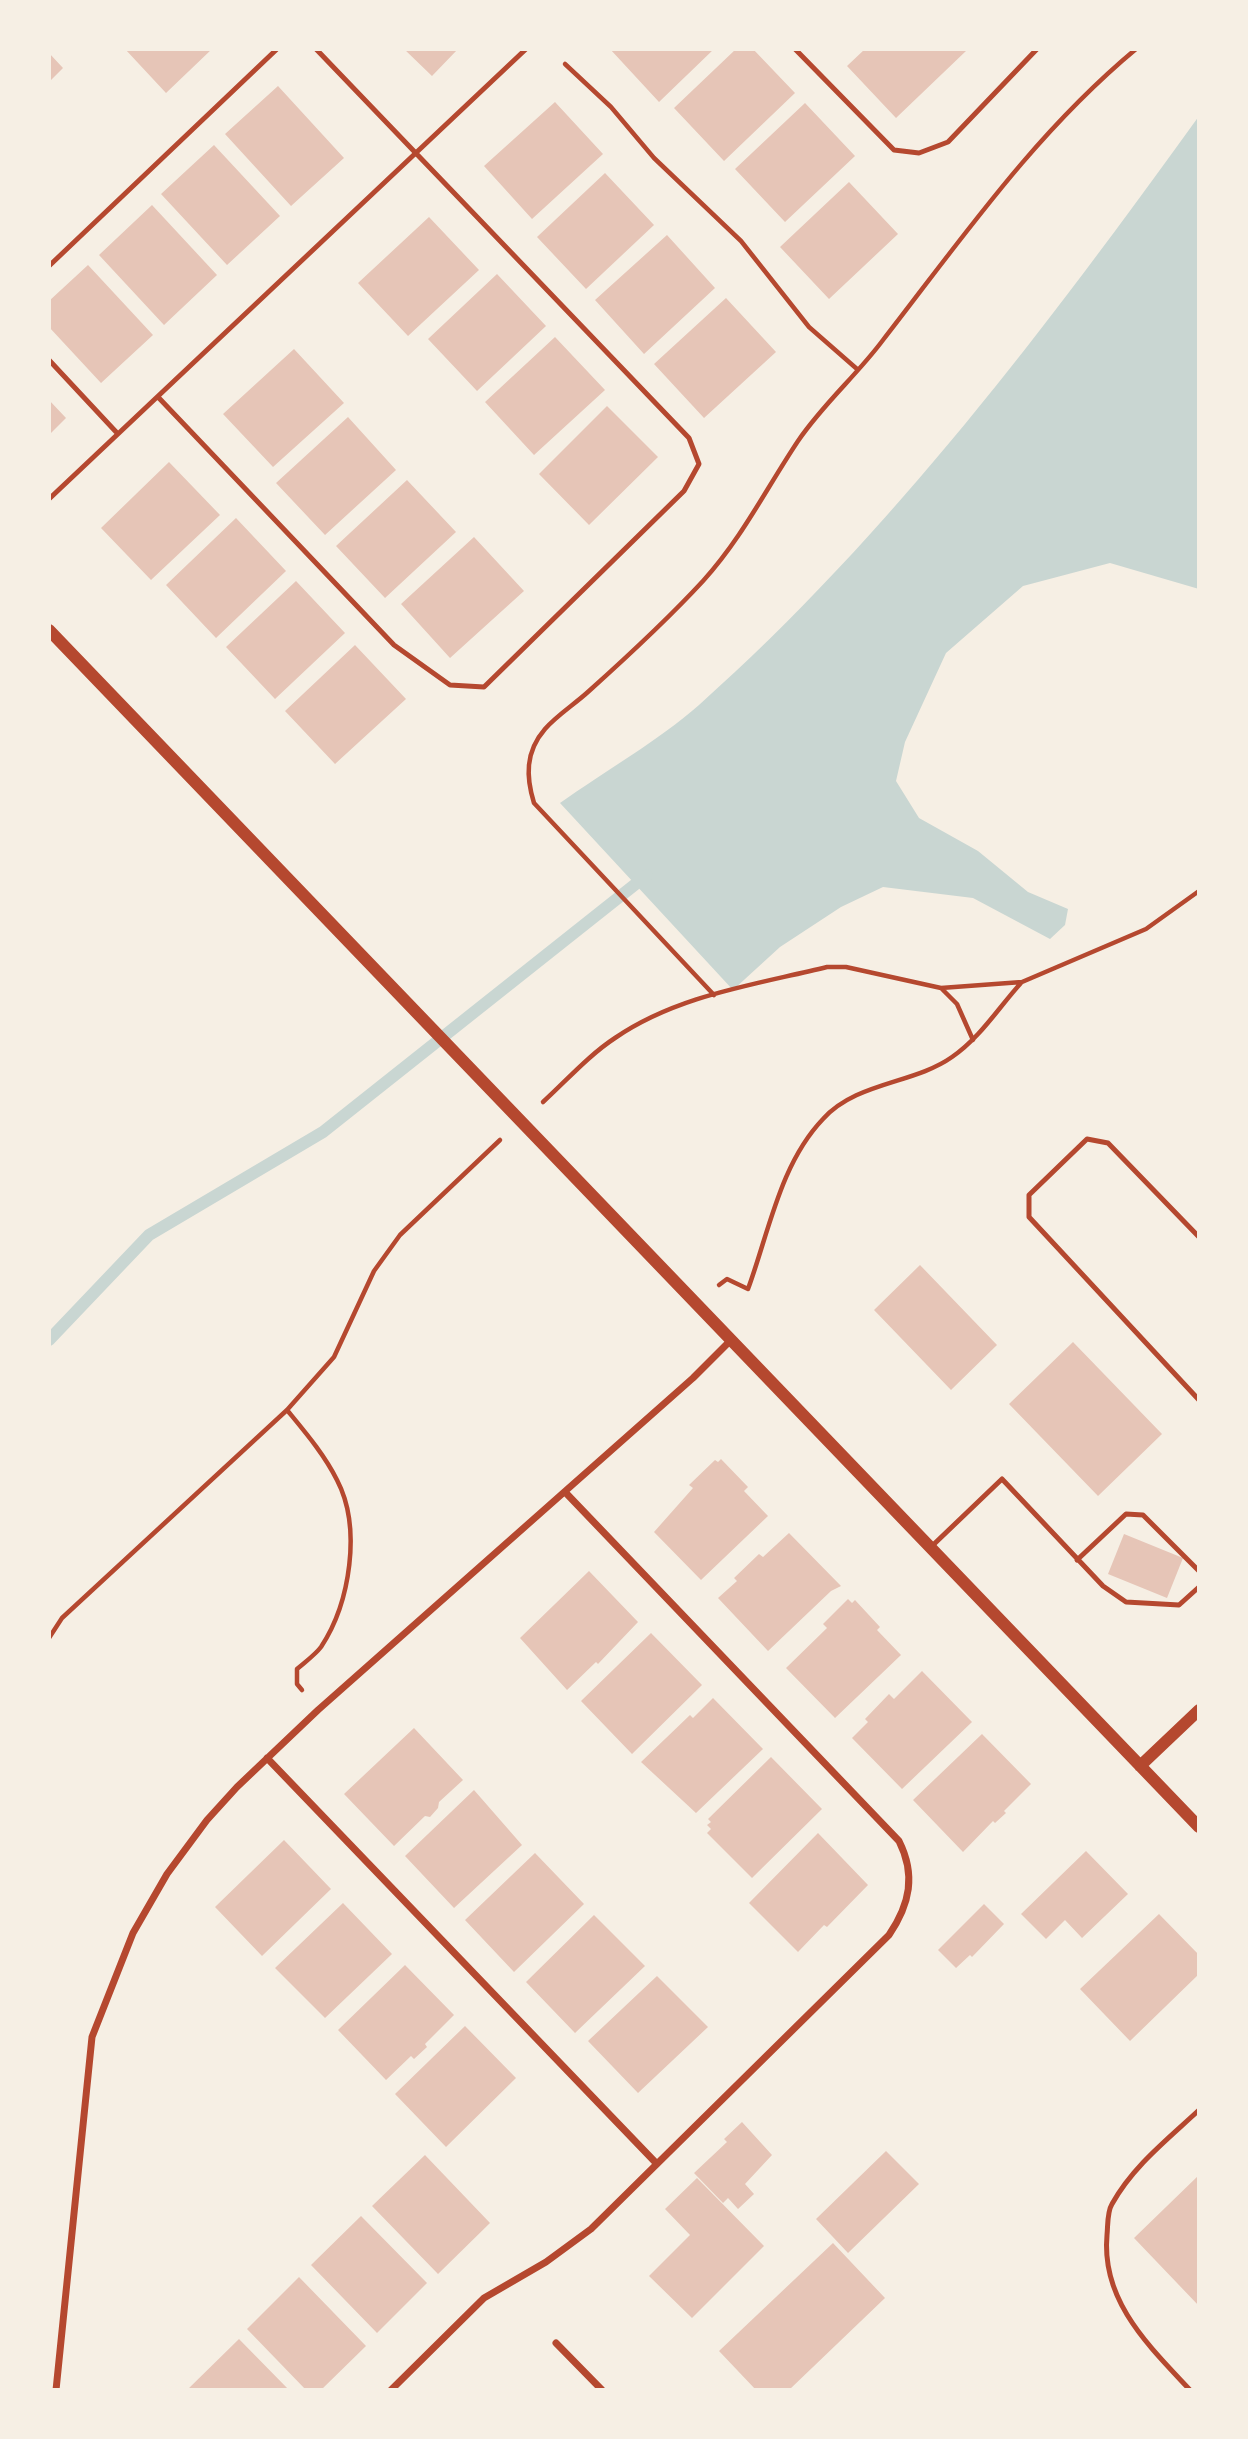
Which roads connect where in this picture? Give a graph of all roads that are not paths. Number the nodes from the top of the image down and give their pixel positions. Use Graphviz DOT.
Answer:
graph roads {
  1 [pos="277,49"];
  2 [pos="316,49"];
  3 [pos="526,49"];
  4 [pos="795,49"];
  5 [pos="1037,49"];
  6 [pos="413,153"];
  7 [pos="49,266"];
  8 [pos="49,360"];
  9 [pos="158,397"];
  10 [pos="118,434"];
  11 [pos="49,499"];
  12 [pos="49,630"];
  13 [pos="1199,1237"];
  14 [pos="730,1341"];
  15 [pos="1199,1400"];
  16 [pos="565,1492"];
  17 [pos="929,1548"];
  18 [pos="1077,1560"];
  19 [pos="1199,1571"];
  20 [pos="1199,1587"];
  21 [pos="1199,1710"];
  22 [pos="267,1758"];
  23 [pos="1140,1766"];
  24 [pos="1199,1827"];
  25 [pos="1199,2109"];
  26 [pos="657,2164"];
  27 [pos="556,2343"];
  28 [pos="56,2390"];
  29 [pos="391,2390"];
  30 [pos="602,2390"];
  31 [pos="1190,2390"];
  1 -- 7 [label="lane"];
  2 -- 6 [label="lane"];
  3 -- 6 [label="lane"];
  4 -- 5 [label="lane"];
  6 -- 9 [label="lane"];
  6 -- 9 [label="lane"];
  8 -- 10 [label="lane"];
  9 -- 10 [label="lane"];
  10 -- 11 [label="lane"];
  12 -- 14 [label="street"];
  13 -- 15 [label="lane"];
  14 -- 16 [label="street"];
  14 -- 17 [label="street"];
  16 -- 22 [label="street"];
  16 -- 26 [label="street"];
  17 -- 18 [label="lane"];
  17 -- 23 [label="street"];
  18 -- 19 [label="lane"];
  18 -- 20 [label="lane"];
  21 -- 23 [label="street"];
  22 -- 26 [label="street"];
  22 -- 28 [label="street"];
  23 -- 24 [label="street"];
  25 -- 31 [label="lane"];
  26 -- 29 [label="street"];
  27 -- 30 [label="street"];
}
